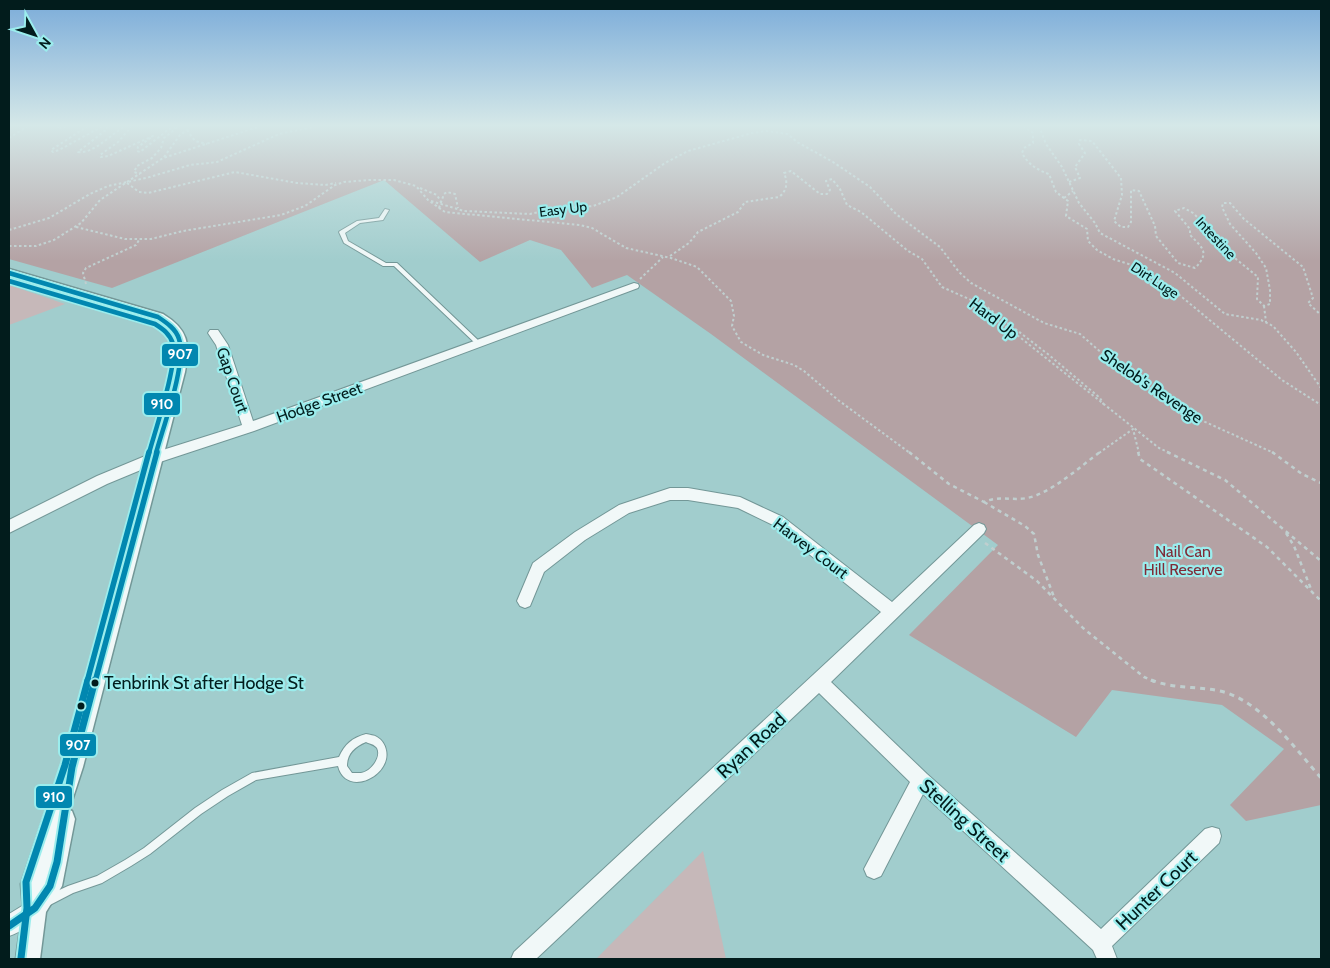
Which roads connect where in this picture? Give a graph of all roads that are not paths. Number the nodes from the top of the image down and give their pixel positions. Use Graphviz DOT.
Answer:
graph roads {
  1 [pos="387,210"];
  2 [pos="9,273"];
  3 [pos="634,286"];
  4 [pos="214,333"];
  5 [pos="478,343"];
  6 [pos="249,428"];
  7 [pos="155,458"];
  8 [pos="9,528"];
  9 [pos="976,531"];
  10 [pos="525,601"];
  11 [pos="892,611"];
  12 [pos="819,682"];
  13 [pos="342,761"];
  14 [pos="921,780"];
  15 [pos="1212,836"];
  16 [pos="874,869"];
  17 [pos="35,908"];
  18 [pos="9,926"];
  19 [pos="1104,951"];
  20 [pos="28,959"];
  21 [pos="521,959"];
  1 -- 5 [label="lane"];
  2 -- 7 [label="street"];
  3 -- 5 [label="street, Hodge Street"];
  4 -- 6 [label="street, Gap Court"];
  5 -- 6 [label="street, Hodge Street"];
  6 -- 7 [label="street, Hodge Street"];
  7 -- 8 [label="street, Hodge Street"];
  7 -- 17 [label="street"];
  9 -- 11 [label="street, Ryan Road"];
  10 -- 11 [label="street, Harvey Court"];
  11 -- 12 [label="street, Ryan Road"];
  12 -- 14 [label="street, Stelling Street"];
  12 -- 21 [label="street, Ryan Road"];
  13 -- 13 [label="lane"];
  13 -- 17 [label="lane"];
  14 -- 16 [label="street"];
  14 -- 19 [label="street, Stelling Street"];
  15 -- 19 [label="street, Hunter Court"];
  17 -- 18 [label="street"];
  17 -- 20 [label="street"];
}
